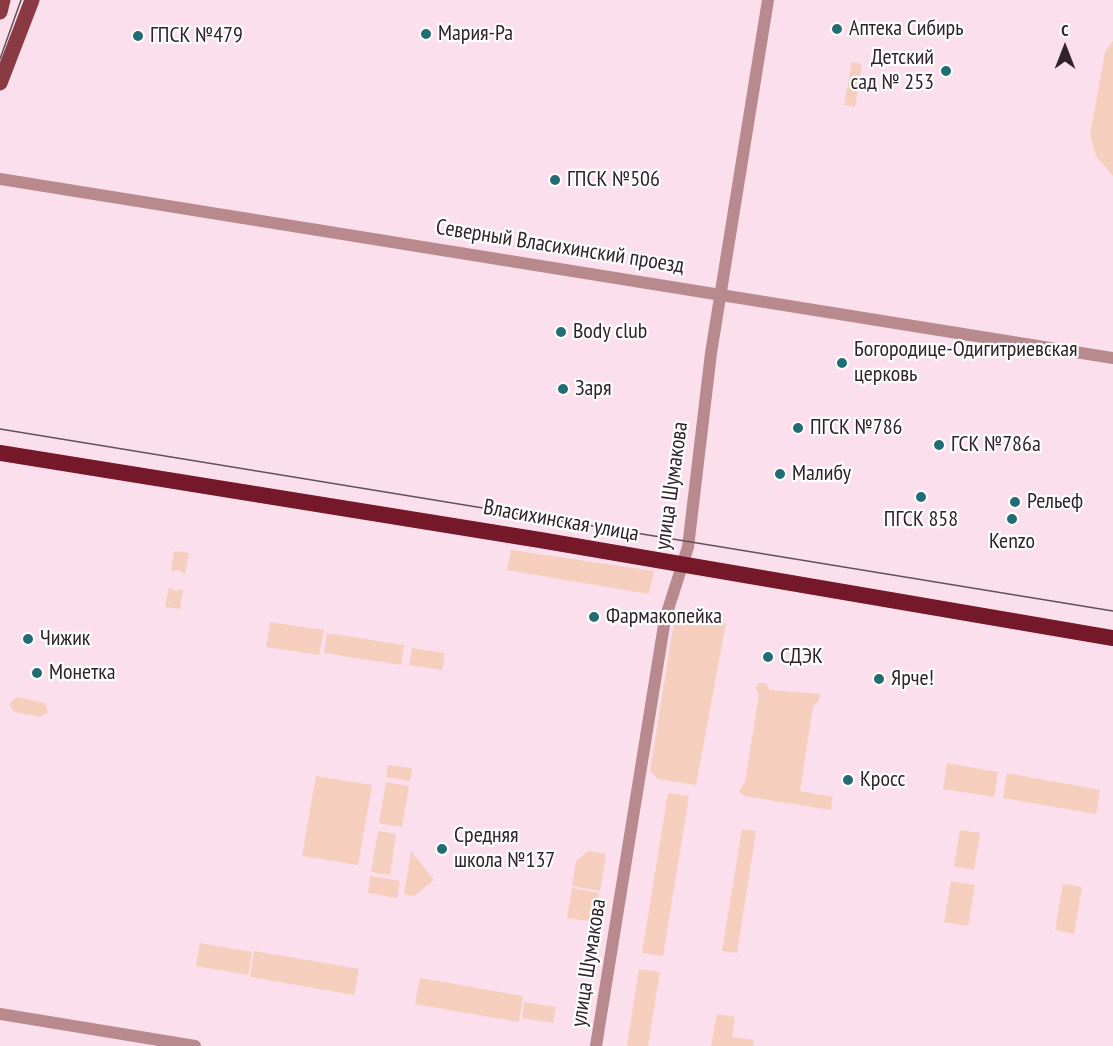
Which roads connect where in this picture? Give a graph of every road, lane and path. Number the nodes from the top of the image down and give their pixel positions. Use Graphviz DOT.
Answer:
graph roads {
  1 [pos="3,0"];
  2 [pos="32,0"];
  3 [pos="768,0"];
  4 [pos="0,12"];
  5 [pos="0,83"];
  6 [pos="0,179"];
  7 [pos="720,295"];
  8 [pos="1113,358"];
  9 [pos="0,453"];
  10 [pos="682,564"];
  11 [pos="1113,638"];
  12 [pos="0,1014"];
  13 [pos="195,1046"];
  14 [pos="596,1046"];
  1 -- 4 [label="main road"];
  2 -- 5 [label="main road"];
  3 -- 7 [label="street, улица Шумакова"];
  6 -- 7 [label="street, Северный Власихинский проезд"];
  7 -- 8 [label="street, Северный Власихинский проезд"];
  7 -- 10 [label="street, улица Шумакова"];
  9 -- 10 [label="highway, Власихинская улица"];
  10 -- 11 [label="highway, Власихинская улица"];
  10 -- 14 [label="street, улица Шумакова"];
  12 -- 13 [label="street"];
}
